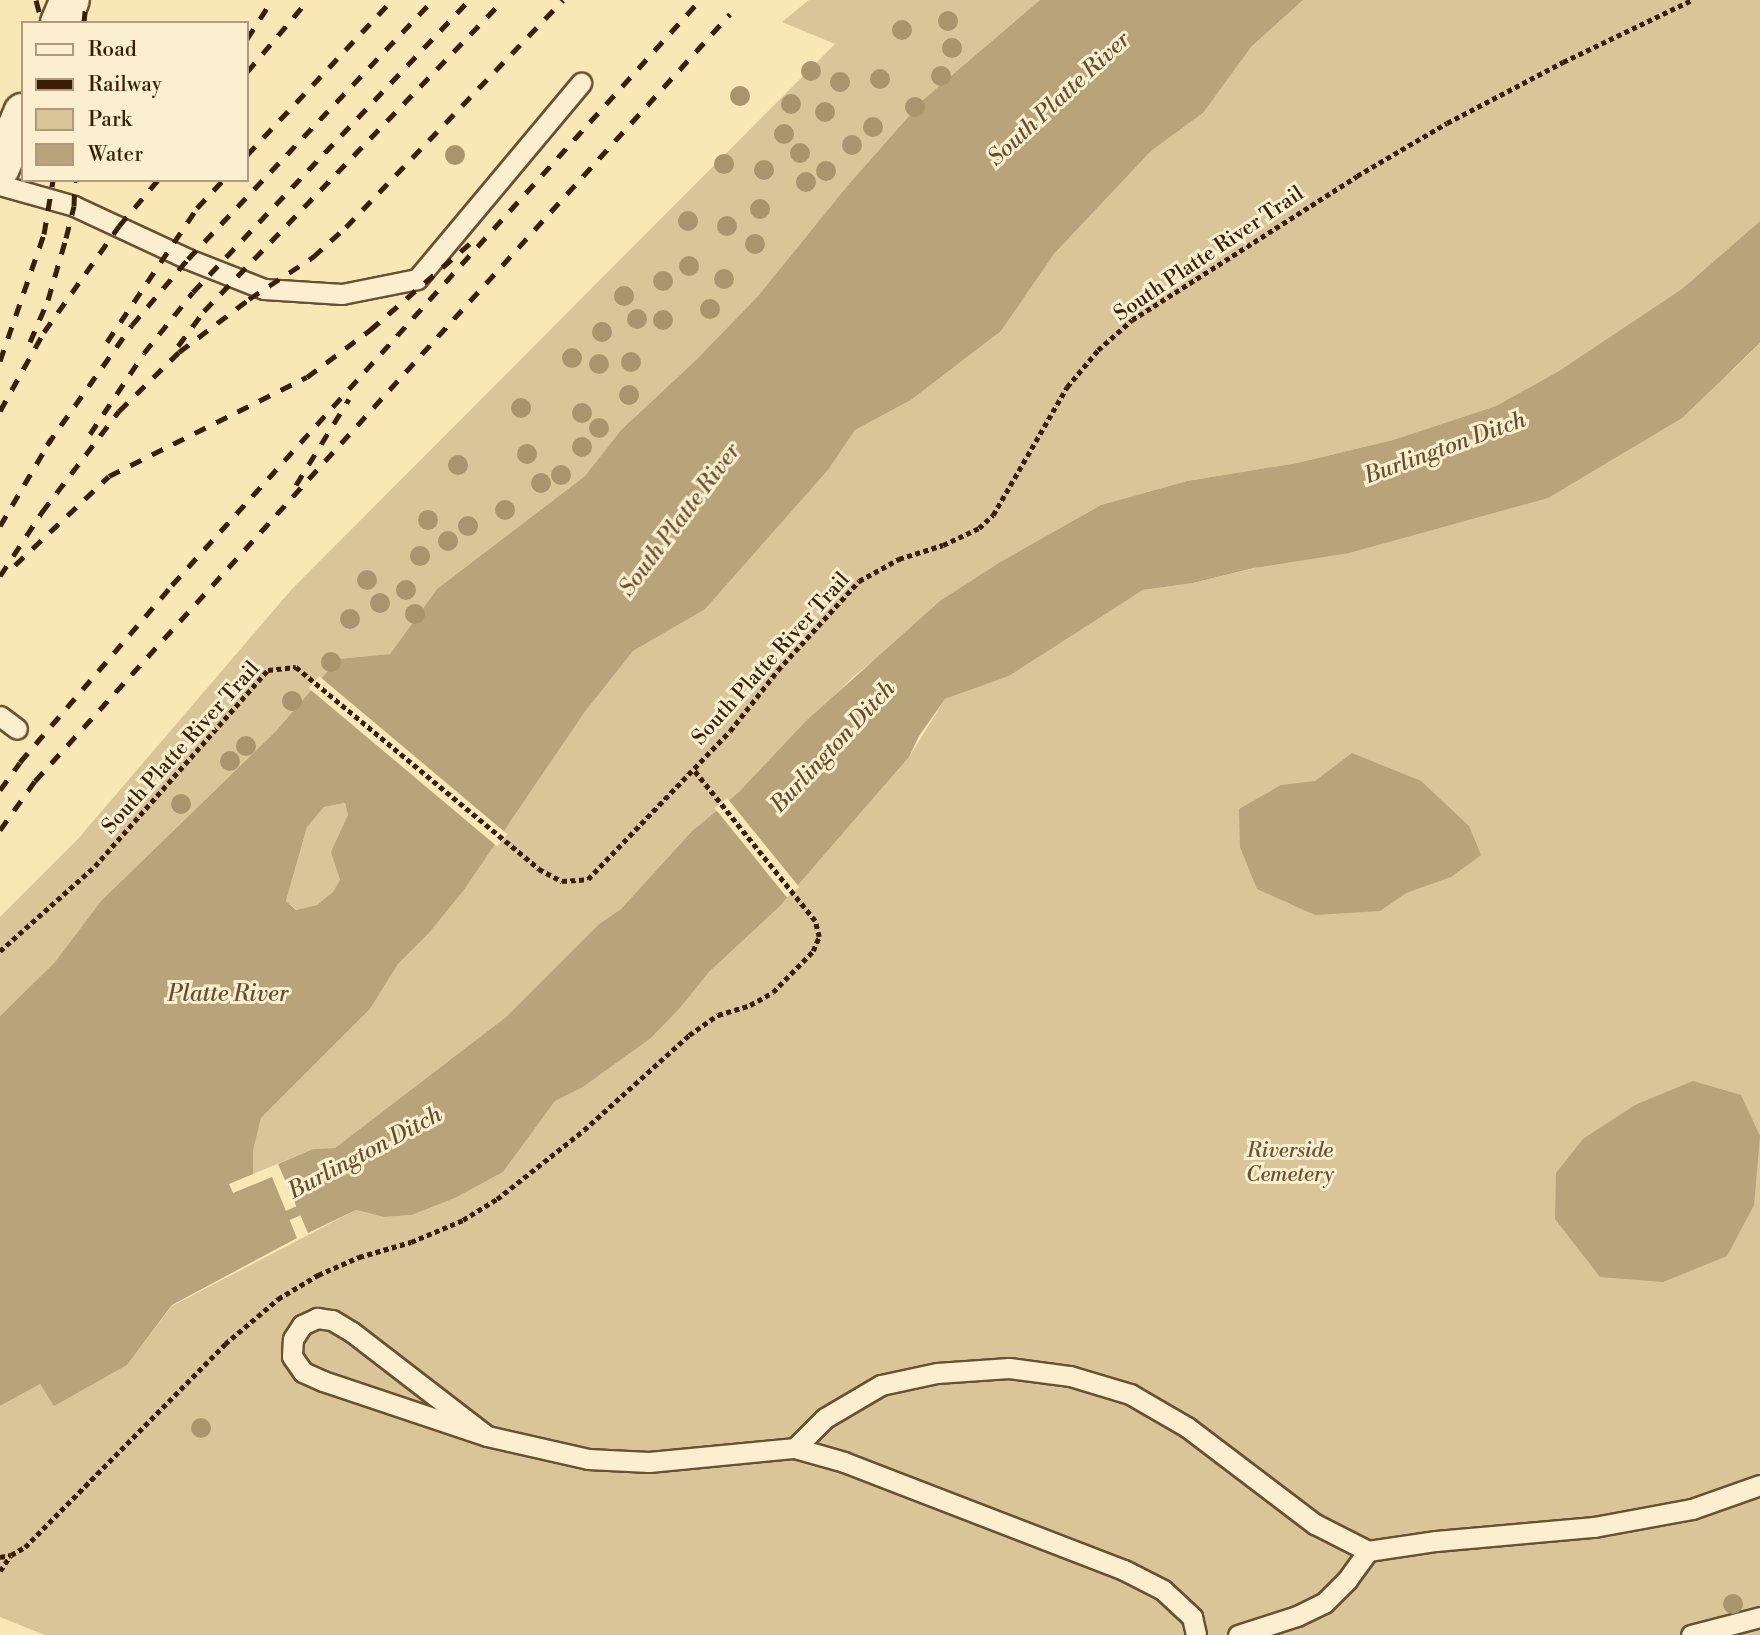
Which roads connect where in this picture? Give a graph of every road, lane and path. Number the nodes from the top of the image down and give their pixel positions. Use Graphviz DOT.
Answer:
graph roads {
  1 [pos="70,0"];
  2 [pos="1692,0"];
  3 [pos="61,21"];
  4 [pos="581,83"];
  5 [pos="21,118"];
  6 [pos="0,168"];
  7 [pos="0,185"];
  8 [pos="0,716"];
  9 [pos="18,729"];
  10 [pos="694,769"];
  11 [pos="0,951"];
  12 [pos="487,1436"];
  13 [pos="796,1448"];
  14 [pos="1760,1485"];
  15 [pos="1368,1551"];
  16 [pos="11,1555"];
  17 [pos="0,1557"];
  18 [pos="0,1571"];
  19 [pos="1760,1617"];
  20 [pos="1196,1635"];
  21 [pos="1238,1635"];
  22 [pos="1691,1635"];
  1 -- 3 [label="street"];
  2 -- 10 [label="path, South Platte River Trail"];
  4 -- 7 [label="lane"];
  5 -- 6 [label="street"];
  8 -- 9 [label="lane"];
  10 -- 11 [label="path, South Platte River Trail"];
  10 -- 16 [label="path"];
  12 -- 12 [label="lane"];
  12 -- 13 [label="lane"];
  13 -- 15 [label="lane"];
  13 -- 20 [label="lane"];
  14 -- 15 [label="lane"];
  15 -- 21 [label="lane"];
  16 -- 17 [label="path"];
  16 -- 18 [label="path"];
  19 -- 22 [label="lane"];
}
